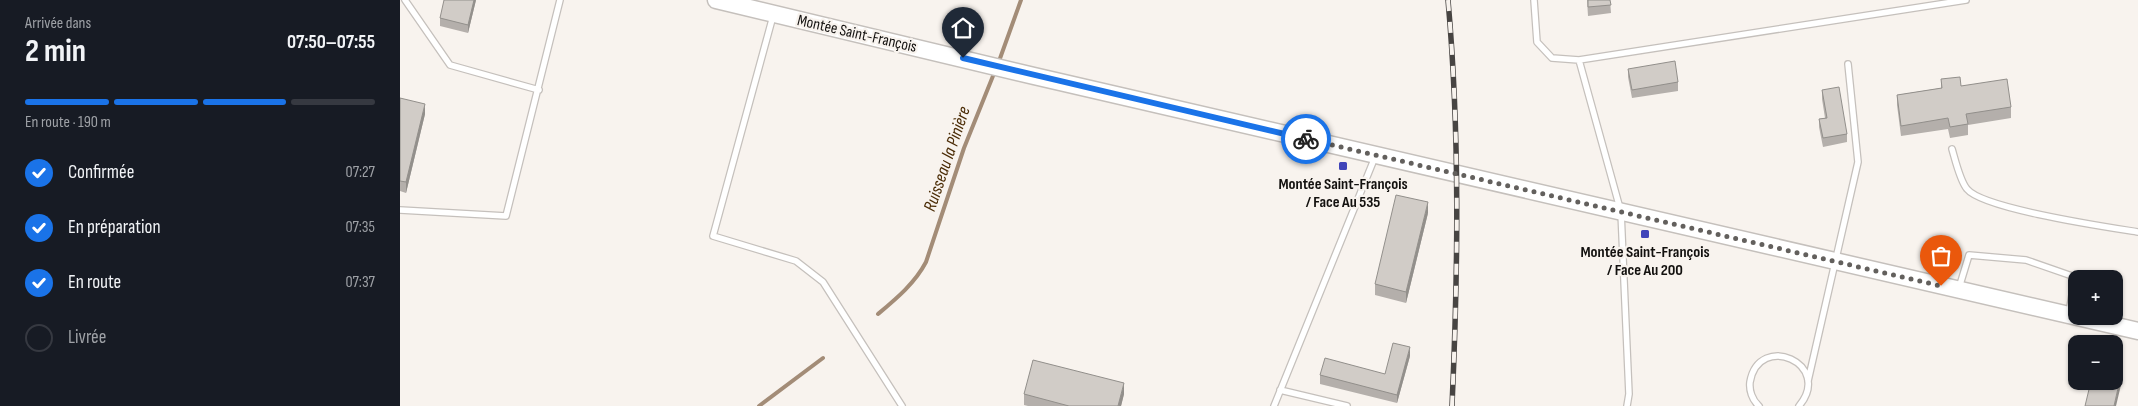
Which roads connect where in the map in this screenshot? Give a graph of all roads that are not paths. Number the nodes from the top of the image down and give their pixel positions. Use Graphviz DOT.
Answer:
graph roads {
  1 [pos="405,0"];
  2 [pos="560,0"];
  3 [pos="716,0"];
  4 [pos="1534,0"];
  5 [pos="1966,0"];
  6 [pos="773,14"];
  7 [pos="1579,60"];
  8 [pos="1848,64"];
  9 [pos="539,90"];
  10 [pos="1952,149"];
  11 [pos="1376,155"];
  12 [pos="400,210"];
  13 [pos="1622,212"];
  14 [pos="2138,232"];
  15 [pos="1835,261"];
  16 [pos="2068,275"];
  17 [pos="1958,290"];
  18 [pos="2068,315"];
  19 [pos="2110,325"];
  20 [pos="2138,332"];
  21 [pos="1808,382"];
  22 [pos="1280,390"];
  23 [pos="902,406"];
  24 [pos="1274,406"];
  25 [pos="1347,406"];
  26 [pos="1627,406"];
  27 [pos="1759,406"];
  28 [pos="1799,406"];
  1 -- 9 [label="lane"];
  2 -- 9 [label="lane"];
  3 -- 6 [label="street, Montée Saint-François"];
  4 -- 7 [label="lane"];
  5 -- 7 [label="lane"];
  6 -- 11 [label="street, Montée Saint-François"];
  6 -- 23 [label="lane"];
  7 -- 13 [label="lane"];
  8 -- 15 [label="lane"];
  9 -- 12 [label="lane"];
  10 -- 14 [label="lane"];
  11 -- 13 [label="street, Montée Saint-François"];
  11 -- 22 [label="lane"];
  13 -- 15 [label="street, Montée Saint-François"];
  13 -- 26 [label="lane"];
  15 -- 17 [label="street, Montée Saint-François"];
  15 -- 21 [label="lane"];
  16 -- 17 [label="lane"];
  17 -- 18 [label="street, Montée Saint-François"];
  19 -- 20 [label="street, Montée Saint-François"];
  21 -- 27 [label="lane"];
  21 -- 28 [label="lane"];
  22 -- 24 [label="lane"];
  22 -- 25 [label="lane"];
}
